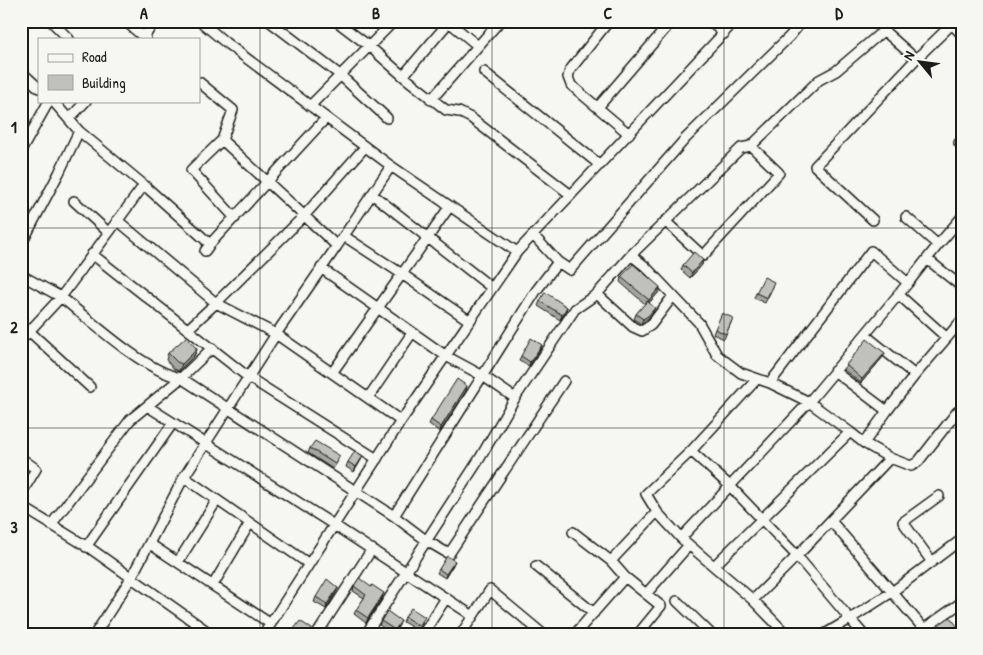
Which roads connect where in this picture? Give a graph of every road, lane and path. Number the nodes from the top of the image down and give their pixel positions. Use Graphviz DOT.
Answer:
graph roads {
  1 [pos="50,21"];
  2 [pos="125,21"];
  3 [pos="155,21"];
  4 [pos="200,21"];
  5 [pos="270,21"];
  6 [pos="336,21"];
  7 [pos="394,21"];
  8 [pos="500,21"];
  9 [pos="609,21"];
  10 [pos="672,21"];
  11 [pos="710,21"];
  12 [pos="736,21"];
  13 [pos="802,21"];
  14 [pos="873,21"];
  15 [pos="884,31"];
  16 [pos="724,34"];
  17 [pos="962,35"];
  18 [pos="68,38"];
  19 [pos="145,38"];
  20 [pos="369,46"];
  21 [pos="478,46"];
  22 [pos="916,59"];
  23 [pos="484,72"];
  24 [pos="24,74"];
  25 [pos="340,75"];
  26 [pos="403,76"];
  27 [pos="200,83"];
  28 [pos="38,87"];
  29 [pos="21,88"];
  30 [pos="431,100"];
  31 [pos="50,102"];
  32 [pos="52,102"];
  33 [pos="85,102"];
  34 [pos="310,106"];
  35 [pos="598,108"];
  36 [pos="326,118"];
  37 [pos="387,118"];
  38 [pos="70,119"];
  39 [pos="80,131"];
  40 [pos="629,134"];
  41 [pos="222,140"];
  42 [pos="751,146"];
  43 [pos="365,147"];
  44 [pos="21,151"];
  45 [pos="600,165"];
  46 [pos="391,166"];
  47 [pos="268,182"];
  48 [pos="144,185"];
  49 [pos="372,194"];
  50 [pos="571,195"];
  51 [pos="74,201"];
  52 [pos="450,206"];
  53 [pos="304,216"];
  54 [pos="962,217"];
  55 [pos="235,218"];
  56 [pos="906,218"];
  57 [pos="117,220"];
  58 [pos="873,220"];
  59 [pos="665,221"];
  60 [pos="108,232"];
  61 [pos="344,236"];
  62 [pos="533,236"];
  63 [pos="427,237"];
  64 [pos="21,245"];
  65 [pos="938,245"];
  66 [pos="337,246"];
  67 [pos="517,252"];
  68 [pos="92,254"];
  69 [pos="631,255"];
  70 [pos="927,259"];
  71 [pos="558,262"];
  72 [pos="321,268"];
  73 [pos="402,274"];
  74 [pos="21,275"];
  75 [pos="908,283"];
  76 [pos="962,287"];
  77 [pos="492,288"];
  78 [pos="596,294"];
  79 [pos="898,294"];
  80 [pos="673,296"];
  81 [pos="60,297"];
  82 [pos="216,303"];
  83 [pos="378,308"];
  84 [pos="470,321"];
  85 [pos="961,323"];
  86 [pos="188,329"];
  87 [pos="29,332"];
  88 [pos="412,333"];
  89 [pos="276,334"];
  90 [pos="865,335"];
  91 [pos="947,338"];
  92 [pos="21,340"];
  93 [pos="212,348"];
  94 [pos="446,356"];
  95 [pos="834,371"];
  96 [pos="332,373"];
  97 [pos="915,375"];
  98 [pos="483,376"];
  99 [pos="248,377"];
  100 [pos="180,378"];
  101 [pos="758,379"];
  102 [pos="564,381"];
  103 [pos="770,383"];
  104 [pos="90,387"];
  105 [pos="368,398"];
  106 [pos="515,398"];
  107 [pos="809,402"];
  108 [pos="148,406"];
  109 [pos="228,408"];
  110 [pos="886,411"];
  111 [pos="960,411"];
  112 [pos="401,421"];
  113 [pos="173,423"];
  114 [pos="850,432"];
  115 [pos="206,443"];
  116 [pos="864,443"];
  117 [pos="691,451"];
  118 [pos="21,458"];
  119 [pos="890,458"];
  120 [pos="377,459"];
  121 [pos="184,477"];
  122 [pos="730,486"];
  123 [pos="356,491"];
  124 [pos="21,494"];
  125 [pos="939,496"];
  126 [pos="217,500"];
  127 [pos="21,506"];
  128 [pos="657,512"];
  129 [pos="394,516"];
  130 [pos="762,519"];
  131 [pos="831,521"];
  132 [pos="250,523"];
  133 [pos="51,525"];
  134 [pos="334,525"];
  135 [pos="573,532"];
  136 [pos="681,538"];
  137 [pos="962,539"];
  138 [pos="427,541"];
  139 [pos="150,544"];
  140 [pos="690,545"];
  141 [pos="86,546"];
  142 [pos="372,549"];
  143 [pos="797,556"];
  144 [pos="611,561"];
  145 [pos="178,562"];
  146 [pos="932,562"];
  147 [pos="309,564"];
  148 [pos="536,566"];
  149 [pos="714,566"];
  150 [pos="407,572"];
  151 [pos="625,577"];
  152 [pos="131,578"];
  153 [pos="213,585"];
  154 [pos="892,592"];
  155 [pos="646,594"];
  156 [pos="446,598"];
  157 [pos="753,600"];
  158 [pos="677,601"];
  159 [pos="962,602"];
  160 [pos="594,613"];
  161 [pos="473,616"];
  162 [pos="850,619"];
  163 [pos="270,624"];
  164 [pos="464,632"];
  165 [pos="923,632"];
  166 [pos="95,634"];
  167 [pos="211,634"];
  168 [pos="264,634"];
  169 [pos="317,634"];
  170 [pos="366,634"];
  171 [pos="423,634"];
  172 [pos="543,634"];
  173 [pos="575,634"];
  174 [pos="638,634"];
  175 [pos="711,634"];
  176 [pos="786,634"];
  177 [pos="825,634"];
  178 [pos="863,634"];
  1 -- 18 [label="street"];
  2 -- 19 [label="street"];
  3 -- 19 [label="street"];
  4 -- 34 [label="street"];
  5 -- 25 [label="street"];
  6 -- 20 [label="street"];
  7 -- 20 [label="street"];
  8 -- 21 [label="street"];
  9 -- 35 [label="street"];
  10 -- 35 [label="street"];
  11 -- 16 [label="street"];
  12 -- 16 [label="street"];
  13 -- 71 [label="street"];
  14 -- 15 [label="street"];
  15 -- 22 [label="street"];
  15 -- 42 [label="street"];
  16 -- 40 [label="street"];
  17 -- 22 [label="street"];
  20 -- 25 [label="street"];
  20 -- 26 [label="street"];
  21 -- 26 [label="street"];
  21 -- 30 [label="street"];
  22 -- 58 [label="street"];
  23 -- 45 [label="street"];
  24 -- 28 [label="street"];
  24 -- 29 [label="street"];
  25 -- 34 [label="street"];
  25 -- 37 [label="street"];
  26 -- 30 [label="street"];
  27 -- 41 [label="street"];
  30 -- 50 [label="street"];
  31 -- 44 [label="street"];
  32 -- 38 [label="street"];
  33 -- 38 [label="street"];
  34 -- 36 [label="street"];
  35 -- 40 [label="street"];
  36 -- 43 [label="street"];
  36 -- 47 [label="street"];
  38 -- 39 [label="street"];
  39 -- 48 [label="street"];
  39 -- 64 [label="street"];
  40 -- 45 [label="street"];
  41 -- 47 [label="street"];
  41 -- 55 [label="street"];
  42 -- 59 [label="street"];
  42 -- 59 [label="street"];
  43 -- 46 [label="street"];
  43 -- 53 [label="street"];
  45 -- 50 [label="street"];
  46 -- 49 [label="street"];
  46 -- 52 [label="street"];
  47 -- 53 [label="street"];
  47 -- 55 [label="street"];
  48 -- 55 [label="street"];
  48 -- 57 [label="street"];
  49 -- 61 [label="street"];
  49 -- 63 [label="street"];
  50 -- 62 [label="street"];
  51 -- 60 [label="street"];
  52 -- 63 [label="street"];
  52 -- 67 [label="street"];
  53 -- 66 [label="street"];
  53 -- 82 [label="street"];
  54 -- 65 [label="street"];
  56 -- 65 [label="street"];
  57 -- 60 [label="street"];
  57 -- 82 [label="street"];
  59 -- 69 [label="street"];
  60 -- 68 [label="street"];
  61 -- 66 [label="street"];
  61 -- 73 [label="street"];
  62 -- 67 [label="street"];
  62 -- 71 [label="street"];
  63 -- 73 [label="street"];
  63 -- 77 [label="street"];
  65 -- 70 [label="street"];
  66 -- 72 [label="street"];
  67 -- 77 [label="street"];
  68 -- 81 [label="street"];
  68 -- 86 [label="street"];
  69 -- 78 [label="street"];
  69 -- 80 [label="street"];
  70 -- 75 [label="street"];
  70 -- 76 [label="street"];
  71 -- 98 [label="street"];
  72 -- 83 [label="street"];
  72 -- 89 [label="street"];
  73 -- 83 [label="street"];
  73 -- 84 [label="street"];
  74 -- 81 [label="street"];
  75 -- 79 [label="street"];
  75 -- 103 [label="street"];
  77 -- 84 [label="street"];
  78 -- 80 [label="street"];
  78 -- 106 [label="street"];
  79 -- 90 [label="street"];
  79 -- 91 [label="street"];
  80 -- 101 [label="street"];
  81 -- 87 [label="street"];
  81 -- 100 [label="street"];
  82 -- 86 [label="street"];
  82 -- 89 [label="street"];
  83 -- 88 [label="street"];
  83 -- 96 [label="street"];
  84 -- 94 [label="street"];
  85 -- 91 [label="street"];
  86 -- 93 [label="street"];
  87 -- 92 [label="street"];
  87 -- 104 [label="street"];
  88 -- 94 [label="street"];
  88 -- 105 [label="street"];
  89 -- 96 [label="street"];
  89 -- 99 [label="street"];
  90 -- 95 [label="street"];
  90 -- 97 [label="street"];
  91 -- 97 [label="street"];
  93 -- 99 [label="street"];
  93 -- 100 [label="street"];
  94 -- 98 [label="street"];
  94 -- 112 [label="street"];
  95 -- 107 [label="street"];
  95 -- 110 [label="street"];
  96 -- 105 [label="street"];
  97 -- 110 [label="street"];
  98 -- 106 [label="street"];
  98 -- 129 [label="street"];
  99 -- 109 [label="street"];
  99 -- 120 [label="street"];
  100 -- 108 [label="street"];
  100 -- 109 [label="street"];
  101 -- 103 [label="street"];
  101 -- 117 [label="street"];
  102 -- 138 [label="street"];
  103 -- 107 [label="street"];
  105 -- 112 [label="street"];
  106 -- 138 [label="street"];
  107 -- 114 [label="street"];
  107 -- 122 [label="street"];
  108 -- 113 [label="street"];
  108 -- 133 [label="street"];
  109 -- 115 [label="street"];
  109 -- 123 [label="street"];
  110 -- 116 [label="street"];
  111 -- 119 [label="street"];
  112 -- 120 [label="street"];
  113 -- 115 [label="street"];
  113 -- 141 [label="street"];
  114 -- 116 [label="street"];
  114 -- 130 [label="street"];
  115 -- 121 [label="street"];
  115 -- 134 [label="street"];
  116 -- 119 [label="street"];
  117 -- 122 [label="street"];
  117 -- 128 [label="street"];
  118 -- 124 [label="street"];
  119 -- 131 [label="street"];
  120 -- 123 [label="street"];
  121 -- 126 [label="street"];
  121 -- 139 [label="street"];
  122 -- 130 [label="street"];
  122 -- 136 [label="street"];
  123 -- 129 [label="street"];
  123 -- 134 [label="street"];
  125 -- 146 [label="street"];
  126 -- 132 [label="street"];
  126 -- 145 [label="street"];
  127 -- 133 [label="street"];
  128 -- 136 [label="street"];
  128 -- 144 [label="street"];
  129 -- 138 [label="street"];
  130 -- 143 [label="street"];
  130 -- 149 [label="street"];
  131 -- 143 [label="street"];
  131 -- 154 [label="street"];
  132 -- 147 [label="street"];
  132 -- 153 [label="street"];
  133 -- 141 [label="street"];
  134 -- 142 [label="street"];
  134 -- 147 [label="street"];
  135 -- 144 [label="street"];
  136 -- 140 [label="street"];
  137 -- 146 [label="street"];
  138 -- 150 [label="street"];
  139 -- 145 [label="street"];
  139 -- 152 [label="street"];
  140 -- 149 [label="street"];
  140 -- 155 [label="street"];
  141 -- 152 [label="street"];
  142 -- 150 [label="street"];
  142 -- 169 [label="street"];
  143 -- 157 [label="street"];
  143 -- 162 [label="street"];
  144 -- 151 [label="street"];
  145 -- 153 [label="street"];
  146 -- 154 [label="street"];
  147 -- 163 [label="street"];
  148 -- 160 [label="street"];
  149 -- 157 [label="street"];
  150 -- 156 [label="street"];
  150 -- 170 [label="street"];
  151 -- 155 [label="street"];
  151 -- 160 [label="street"];
  152 -- 166 [label="street"];
  152 -- 167 [label="street"];
  153 -- 163 [label="street"];
  154 -- 162 [label="street"];
  154 -- 165 [label="street"];
  155 -- 174 [label="street"];
  156 -- 161 [label="street"];
  156 -- 171 [label="street"];
  157 -- 176 [label="street"];
  158 -- 175 [label="street"];
  159 -- 165 [label="street"];
  160 -- 173 [label="street"];
  161 -- 164 [label="street"];
  161 -- 172 [label="street"];
  162 -- 177 [label="street"];
  162 -- 178 [label="street"];
  163 -- 168 [label="street"];
}
